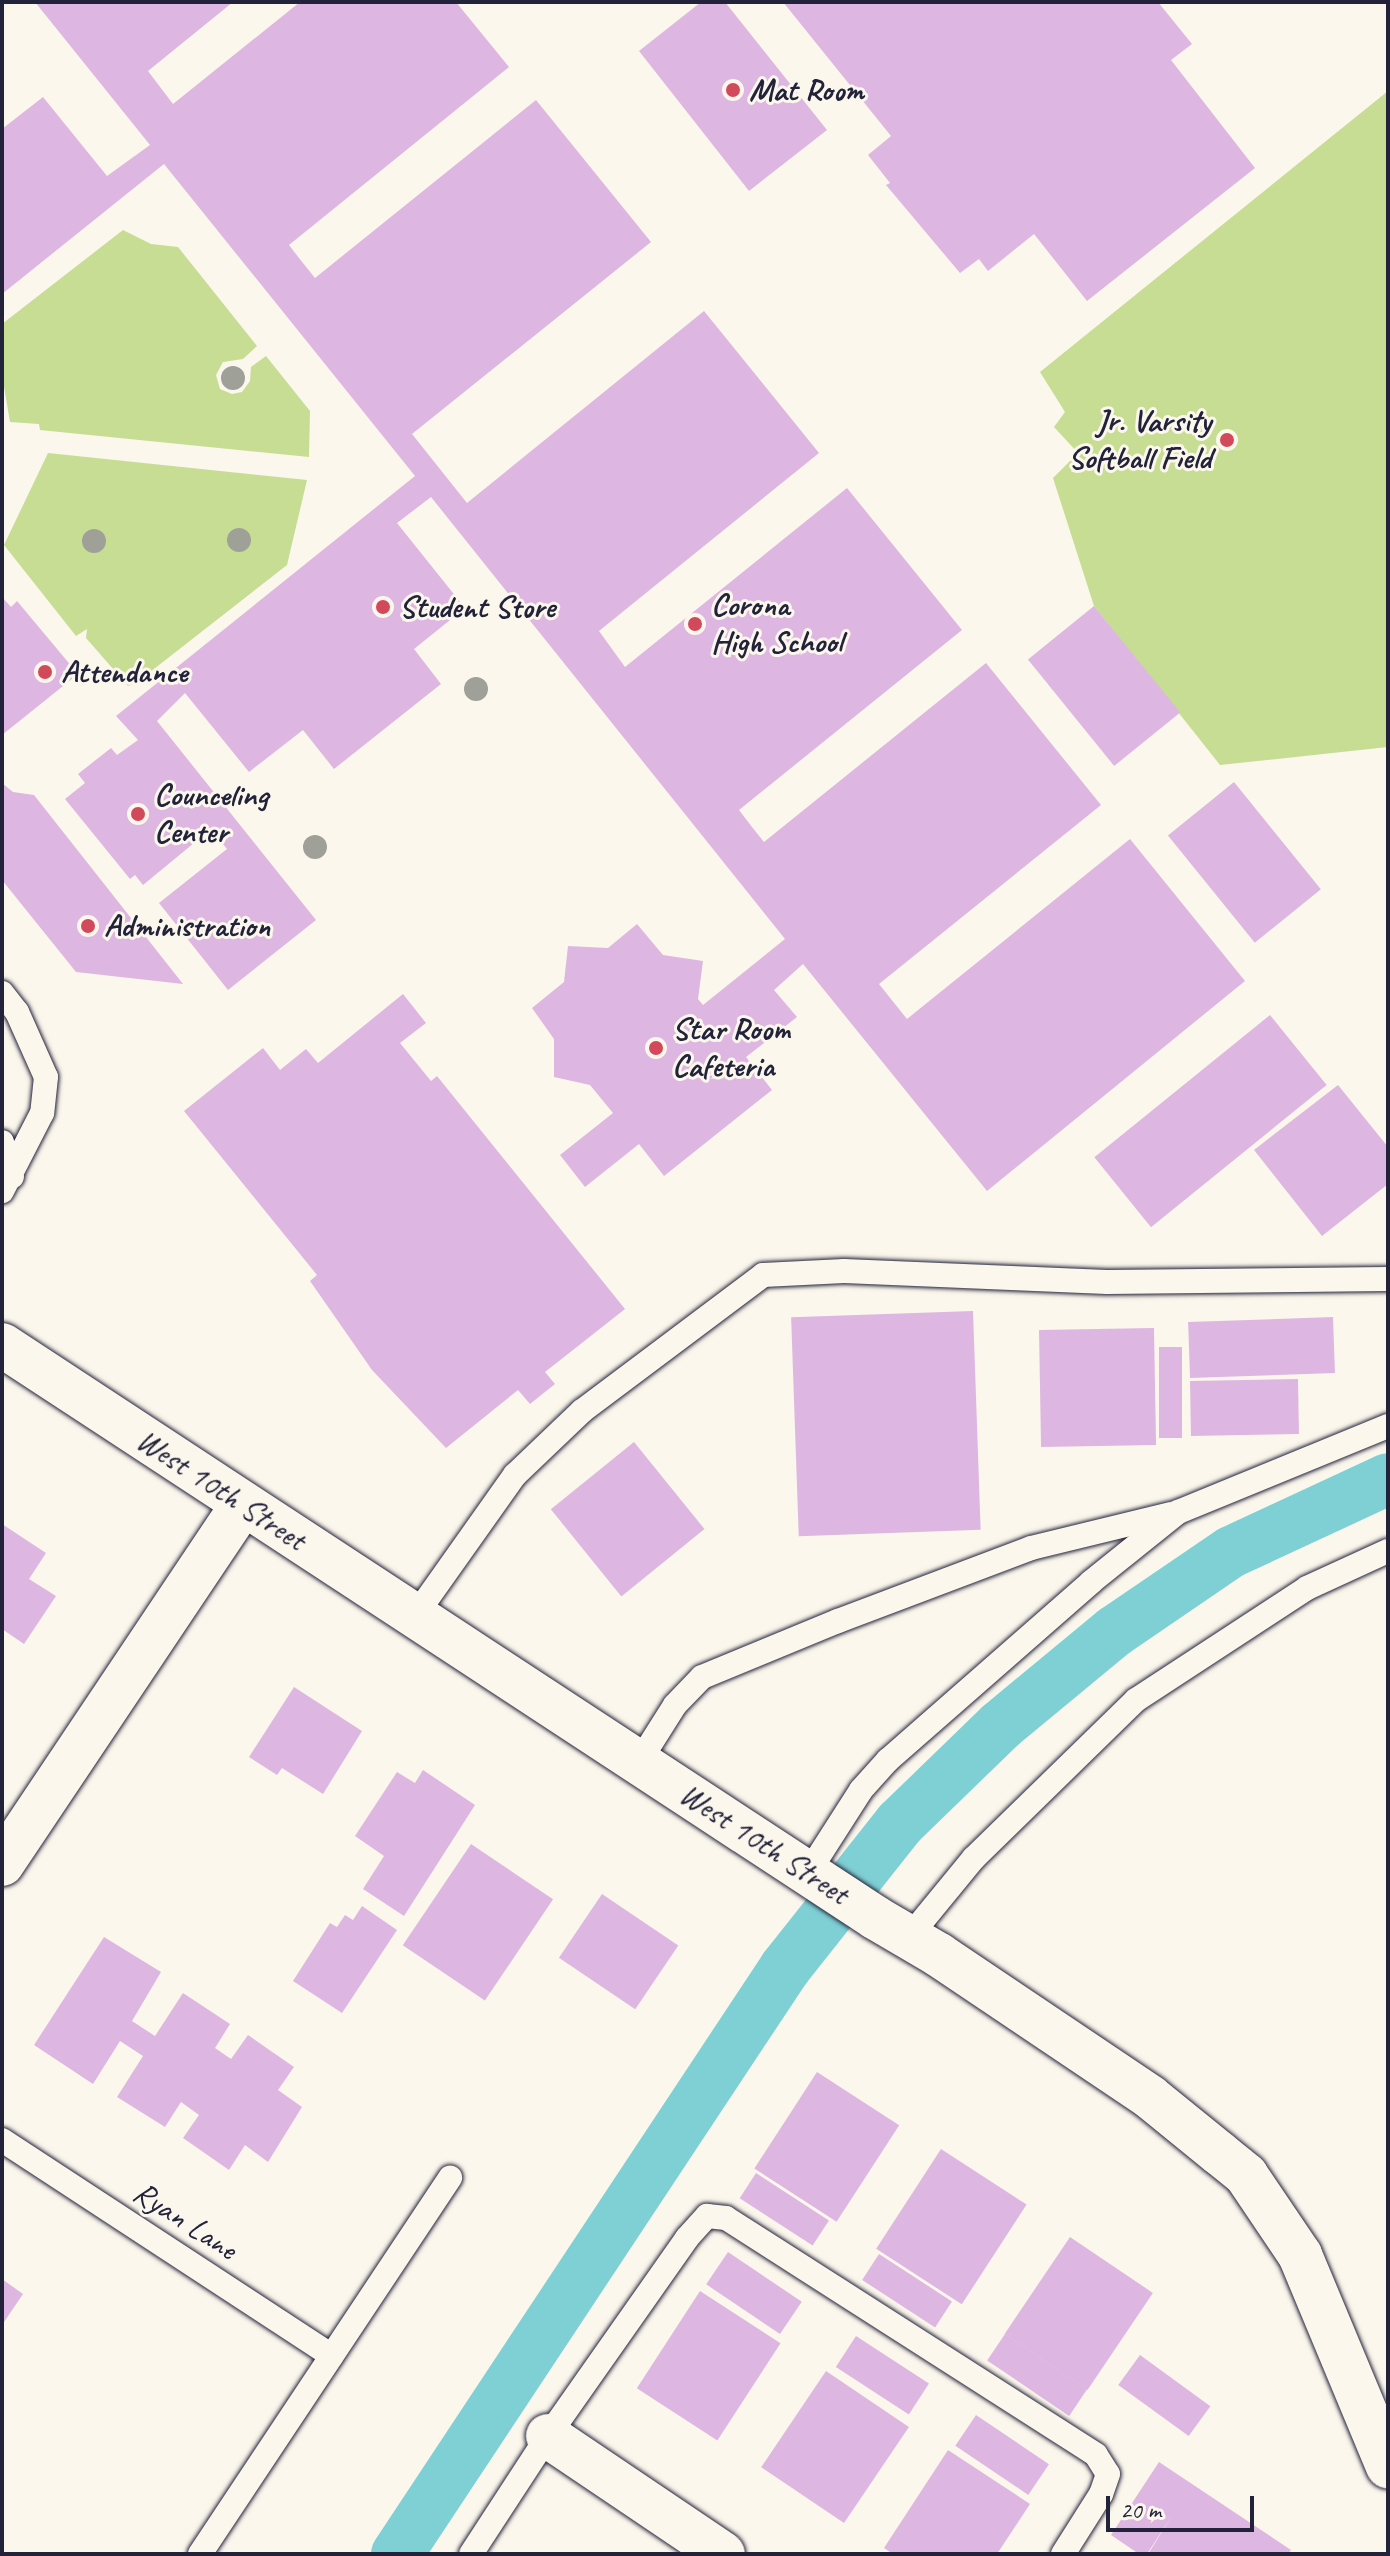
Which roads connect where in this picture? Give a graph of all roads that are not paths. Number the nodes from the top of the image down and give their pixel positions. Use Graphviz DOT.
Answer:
graph roads {
  1 [pos="2,993"];
  2 [pos="2,1142"];
  3 [pos="7,1184"];
  4 [pos="1388,1279"];
  5 [pos="2,1345"];
  6 [pos="1388,1426"];
  7 [pos="243,1504"];
  8 [pos="1178,1512"];
  9 [pos="1388,1551"];
  10 [pos="415,1616"];
  11 [pos="639,1762"];
  12 [pos="2,1864"];
  13 [pos="808,1873"];
  14 [pos="892,1927"];
  15 [pos="2,2140"];
  16 [pos="450,2178"];
  17 [pos="332,2356"];
  18 [pos="548,2436"];
  19 [pos="1388,2466"];
  20 [pos="200,2554"];
  21 [pos="471,2554"];
  22 [pos="723,2554"];
  23 [pos="1063,2554"];
  1 -- 3 [label="lane"];
  2 -- 3 [label="lane"];
  4 -- 10 [label="lane"];
  5 -- 7 [label="main road, West 10th Street"];
  6 -- 8 [label="lane"];
  7 -- 10 [label="main road, West 10th Street"];
  7 -- 12 [label="main road"];
  8 -- 11 [label="lane"];
  8 -- 13 [label="lane"];
  9 -- 14 [label="lane"];
  10 -- 11 [label="main road, West 10th Street"];
  11 -- 13 [label="main road, West 10th Street"];
  13 -- 14 [label="main road, West 10th Street"];
  14 -- 19 [label="main road, West 10th Street"];
  15 -- 17 [label="lane, Ryan Lane"];
  16 -- 17 [label="lane"];
  17 -- 20 [label="lane"];
  18 -- 21 [label="lane"];
  18 -- 22 [label="main road"];
  18 -- 23 [label="lane"];
}
